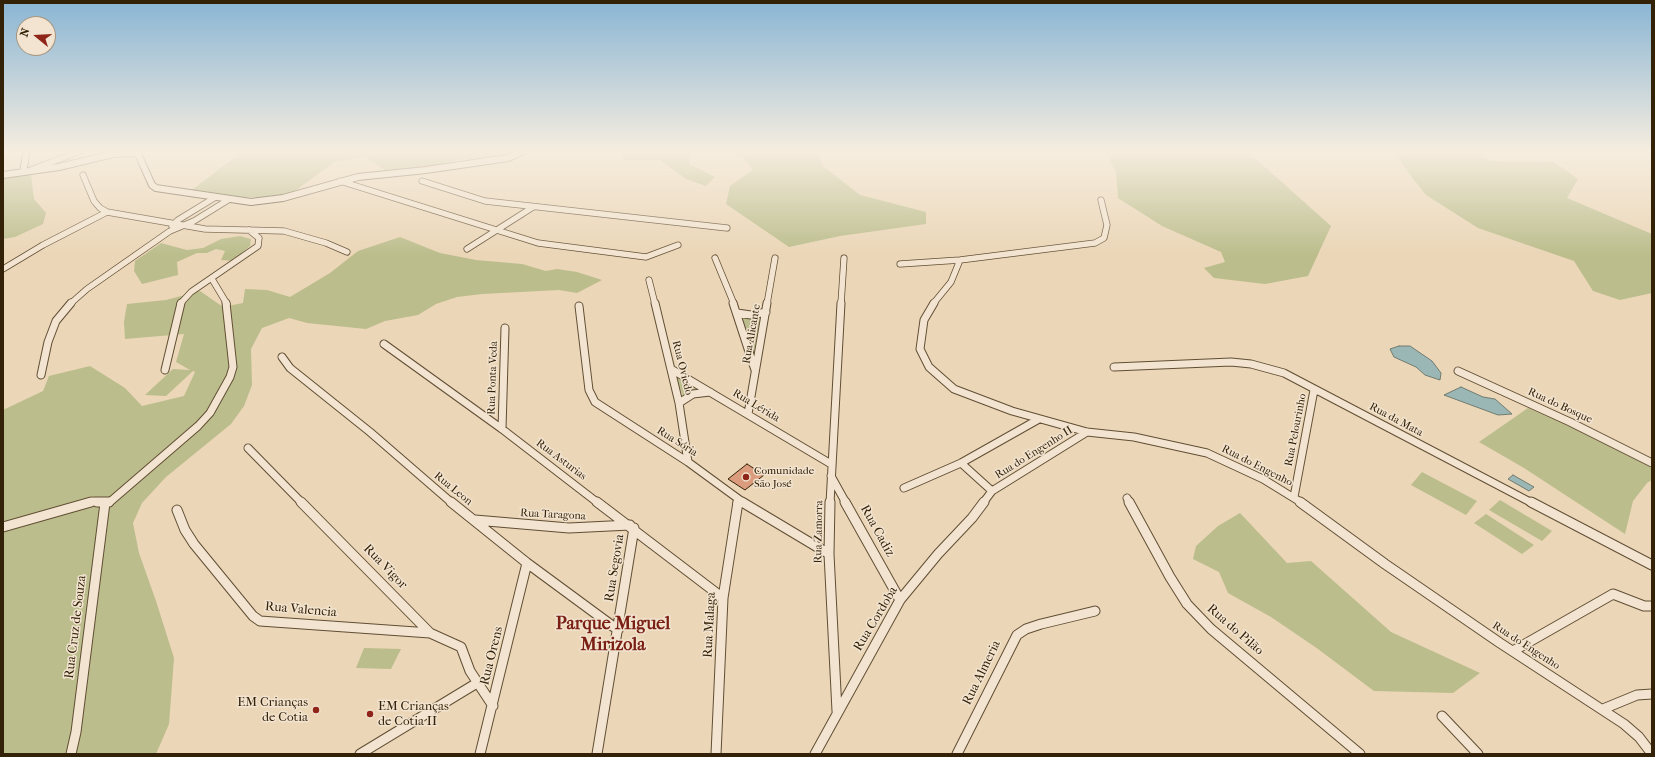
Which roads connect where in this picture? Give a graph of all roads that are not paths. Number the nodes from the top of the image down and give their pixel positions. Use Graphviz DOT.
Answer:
graph roads {
  1 [pos="87,185"];
  2 [pos="153,185"];
  3 [pos="325,185"];
  4 [pos="354,185"];
  5 [pos="435,185"];
  6 [pos="214,198"];
  7 [pos="228,200"];
  8 [pos="1102,200"];
  9 [pos="533,207"];
  10 [pos="107,212"];
  11 [pos="173,224"];
  12 [pos="186,226"];
  13 [pos="727,228"];
  14 [pos="249,230"];
  15 [pos="496,230"];
  16 [pos="170,232"];
  17 [pos="678,246"];
  18 [pos="468,250"];
  19 [pos="347,252"];
  20 [pos="715,258"];
  21 [pos="775,258"];
  22 [pos="844,258"];
  23 [pos="960,260"];
  24 [pos="900,264"];
  25 [pos="3,269"];
  26 [pos="212,278"];
  27 [pos="648,280"];
  28 [pos="579,306"];
  29 [pos="766,312"];
  30 [pos="737,313"];
  31 [pos="505,328"];
  32 [pos="384,344"];
  33 [pos="282,357"];
  34 [pos="1114,367"];
  35 [pos="671,369"];
  36 [pos="165,370"];
  37 [pos="755,370"];
  38 [pos="1458,371"];
  39 [pos="41,375"];
  40 [pos="1314,390"];
  41 [pos="710,392"];
  42 [pos="679,403"];
  43 [pos="748,414"];
  44 [pos="1039,419"];
  45 [pos="502,429"];
  46 [pos="1087,432"];
  47 [pos="248,448"];
  48 [pos="688,462"];
  49 [pos="961,463"];
  50 [pos="1652,463"];
  51 [pos="831,464"];
  52 [pos="831,476"];
  53 [pos="904,488"];
  54 [pos="992,491"];
  55 [pos="1128,498"];
  56 [pos="1294,498"];
  57 [pos="738,499"];
  58 [pos="105,503"];
  59 [pos="177,510"];
  60 [pos="475,520"];
  61 [pos="632,527"];
  62 [pos="3,528"];
  63 [pos="828,554"];
  64 [pos="527,563"];
  65 [pos="1652,566"];
  66 [pos="723,598"];
  67 [pos="900,600"];
  68 [pos="1652,606"];
  69 [pos="1095,611"];
  70 [pos="618,630"];
  71 [pos="430,633"];
  72 [pos="1513,651"];
  73 [pos="477,683"];
  74 [pos="1652,694"];
  75 [pos="493,706"];
  76 [pos="1602,709"];
  77 [pos="837,711"];
  78 [pos="1442,716"];
  79 [pos="71,754"];
  80 [pos="360,754"];
  81 [pos="480,754"];
  82 [pos="597,754"];
  83 [pos="716,754"];
  84 [pos="815,754"];
  85 [pos="957,754"];
  86 [pos="1360,754"];
  87 [pos="1478,754"];
  88 [pos="1652,754"];
  1 -- 10 [label="street"];
  2 -- 6 [label="street"];
  3 -- 7 [label="street"];
  4 -- 15 [label="street"];
  5 -- 9 [label="street"];
  6 -- 7 [label="street"];
  6 -- 11 [label="street"];
  7 -- 12 [label="street"];
  8 -- 23 [label="street"];
  9 -- 13 [label="street"];
  9 -- 15 [label="street"];
  10 -- 11 [label="street"];
  10 -- 25 [label="street"];
  11 -- 12 [label="street"];
  11 -- 16 [label="street"];
  12 -- 14 [label="street"];
  12 -- 16 [label="street"];
  14 -- 19 [label="street"];
  14 -- 26 [label="street"];
  15 -- 17 [label="street"];
  15 -- 18 [label="street"];
  16 -- 39 [label="street"];
  20 -- 30 [label="street"];
  21 -- 29 [label="street, Rua Alicante"];
  22 -- 51 [label="street, Rua Zamorra"];
  23 -- 24 [label="street"];
  23 -- 44 [label="street, Rua do Engenho"];
  26 -- 36 [label="street"];
  26 -- 58 [label="street"];
  27 -- 35 [label="street, Rua Oviedo"];
  28 -- 48 [label="street, Rua Sória"];
  29 -- 30 [label="street"];
  29 -- 37 [label="street, Rua Alicante"];
  30 -- 37 [label="street"];
  31 -- 45 [label="street, Rua Ponta Veda"];
  32 -- 45 [label="street, Rua Asturias"];
  33 -- 60 [label="street, Rua Leon"];
  34 -- 40 [label="street, Rua da Mata"];
  35 -- 41 [label="street, Rua Lérida"];
  35 -- 42 [label="street, Rua Oviedo"];
  37 -- 43 [label="street, Rua Alicante"];
  38 -- 50 [label="street, Rua do Bosque"];
  40 -- 56 [label="street, Rua Pelourinho"];
  40 -- 65 [label="street, Rua da Mata"];
  41 -- 42 [label="street"];
  41 -- 43 [label="street, Rua Lérida"];
  42 -- 48 [label="street, Rua Oviedo"];
  43 -- 51 [label="street, Rua Lérida"];
  44 -- 46 [label="street, Rua do Engenho"];
  44 -- 49 [label="street"];
  45 -- 61 [label="street, Rua Asturias"];
  46 -- 54 [label="street, Rua do Engenho II"];
  46 -- 56 [label="street, Rua do Engenho"];
  47 -- 71 [label="street, Rua Vigor"];
  48 -- 57 [label="street, Rua Sória"];
  49 -- 53 [label="street"];
  49 -- 54 [label="street"];
  51 -- 52 [label="street, Rua Zamorra"];
  52 -- 63 [label="street, Rua Zamorra"];
  52 -- 67 [label="street, Rua Cadiz"];
  54 -- 67 [label="street, Rua Cordoba"];
  55 -- 86 [label="street, Rua do Pilão"];
  56 -- 72 [label="street, Rua do Engenho"];
  57 -- 63 [label="street, Rua Sória"];
  57 -- 66 [label="street, Rua Malaga"];
  58 -- 62 [label="street"];
  58 -- 79 [label="street, Rua Cruz de Souza"];
  59 -- 71 [label="street, Rua Valencia"];
  60 -- 61 [label="street, Rua Taragona"];
  60 -- 64 [label="street, Rua Leon"];
  61 -- 66 [label="street, Rua Asturias"];
  61 -- 70 [label="street, Rua Segovia"];
  63 -- 77 [label="street, Rua Zamorra"];
  64 -- 70 [label="street, Rua Leon"];
  64 -- 75 [label="street, Rua Orens"];
  66 -- 83 [label="street, Rua Malaga"];
  67 -- 77 [label="street, Rua Cordoba"];
  68 -- 72 [label="street"];
  69 -- 85 [label="street, Rua Almeria"];
  70 -- 82 [label="street, Rua Segovia"];
  71 -- 73 [label="street, Rua Vigor"];
  72 -- 76 [label="street, Rua do Engenho"];
  73 -- 75 [label="street, Rua Vigor"];
  73 -- 80 [label="street"];
  74 -- 76 [label="street"];
  75 -- 81 [label="street, Rua Orens"];
  76 -- 88 [label="street, Rua do Engenho"];
  77 -- 84 [label="street, Rua Cordoba"];
  78 -- 87 [label="street"];
}
